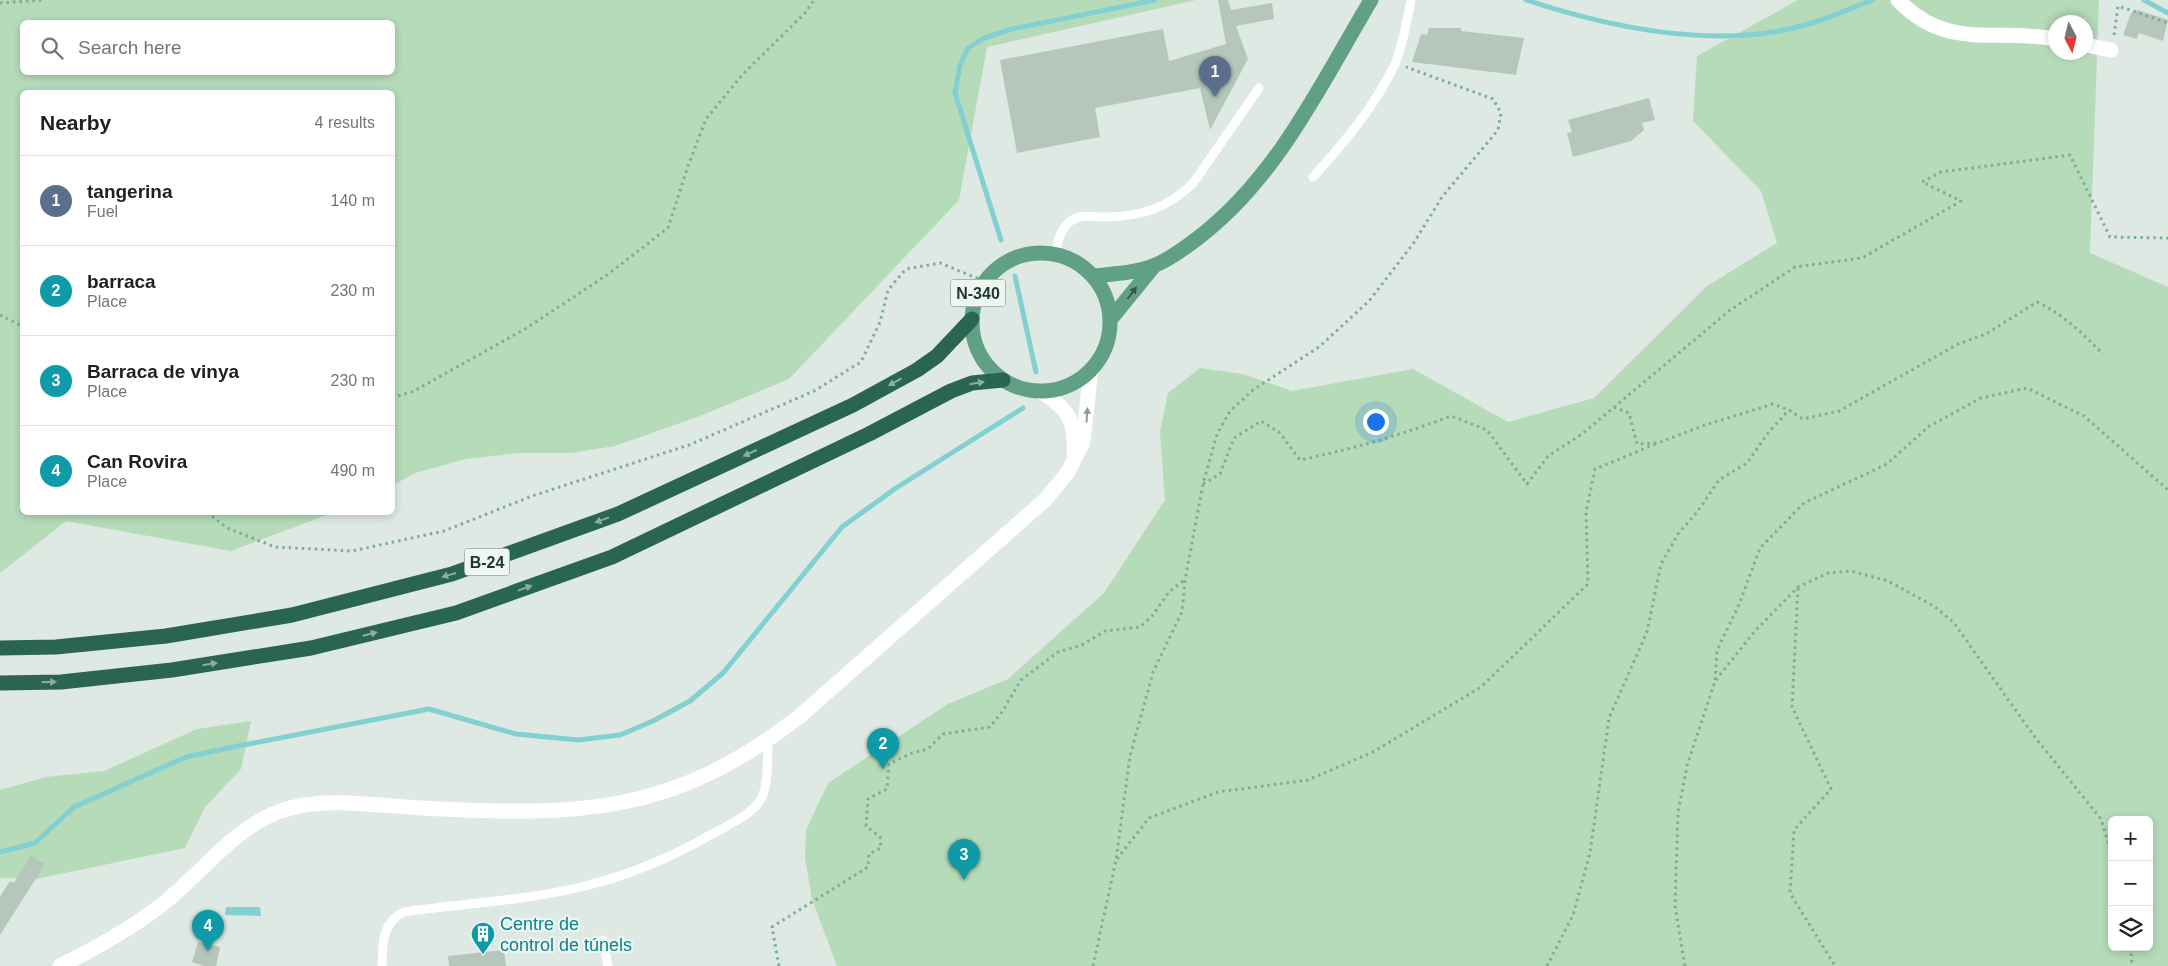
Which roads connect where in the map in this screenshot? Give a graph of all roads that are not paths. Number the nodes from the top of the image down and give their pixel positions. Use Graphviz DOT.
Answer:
graph roads {
  1 [pos="1371,0"];
  2 [pos="1411,0"];
  3 [pos="1899,1"];
  4 [pos="2048,38"];
  5 [pos="2093,46"];
  6 [pos="2111,50"];
  7 [pos="1259,88"];
  8 [pos="1314,177"];
  9 [pos="1055,254"];
  10 [pos="1154,266"];
  11 [pos="1093,276"];
  12 [pos="972,318"];
  13 [pos="1110,320"];
  14 [pos="1091,369"];
  15 [pos="1003,380"];
  16 [pos="1040,391"];
  17 [pos="1074,459"];
  18 [pos="0,648"];
  19 [pos="0,683"];
  20 [pos="768,740"];
  21 [pos="603,940"];
  22 [pos="60,966"];
  23 [pos="382,966"];
  24 [pos="608,966"];
  1 -- 10 [label="main road, N-340"];
  2 -- 8 [label="lane"];
  3 -- 4 [label="street"];
  5 -- 6 [label="street"];
  7 -- 9 [label="lane"];
  9 -- 11 [label="main road, N-340"];
  9 -- 12 [label="main road, N-340"];
  10 -- 11 [label="main road, N-340"];
  13 -- 10 [label="main road, N-340, one-way"];
  11 -- 13 [label="main road, N-340"];
  12 -- 15 [label="main road, N-340"];
  12 -- 18 [label="highway, B-24, one-way"];
  13 -- 14 [label="main road, N-340"];
  14 -- 16 [label="main road, N-340"];
  17 -- 14 [label="street, N-340, one-way"];
  15 -- 16 [label="main road, N-340"];
  19 -- 15 [label="highway, B-24, one-way"];
  16 -- 17 [label="street, N-340"];
  17 -- 20 [label="street, N-340"];
  20 -- 22 [label="street, N-340"];
  20 -- 23 [label="lane"];
  21 -- 24 [label="lane"];
}
